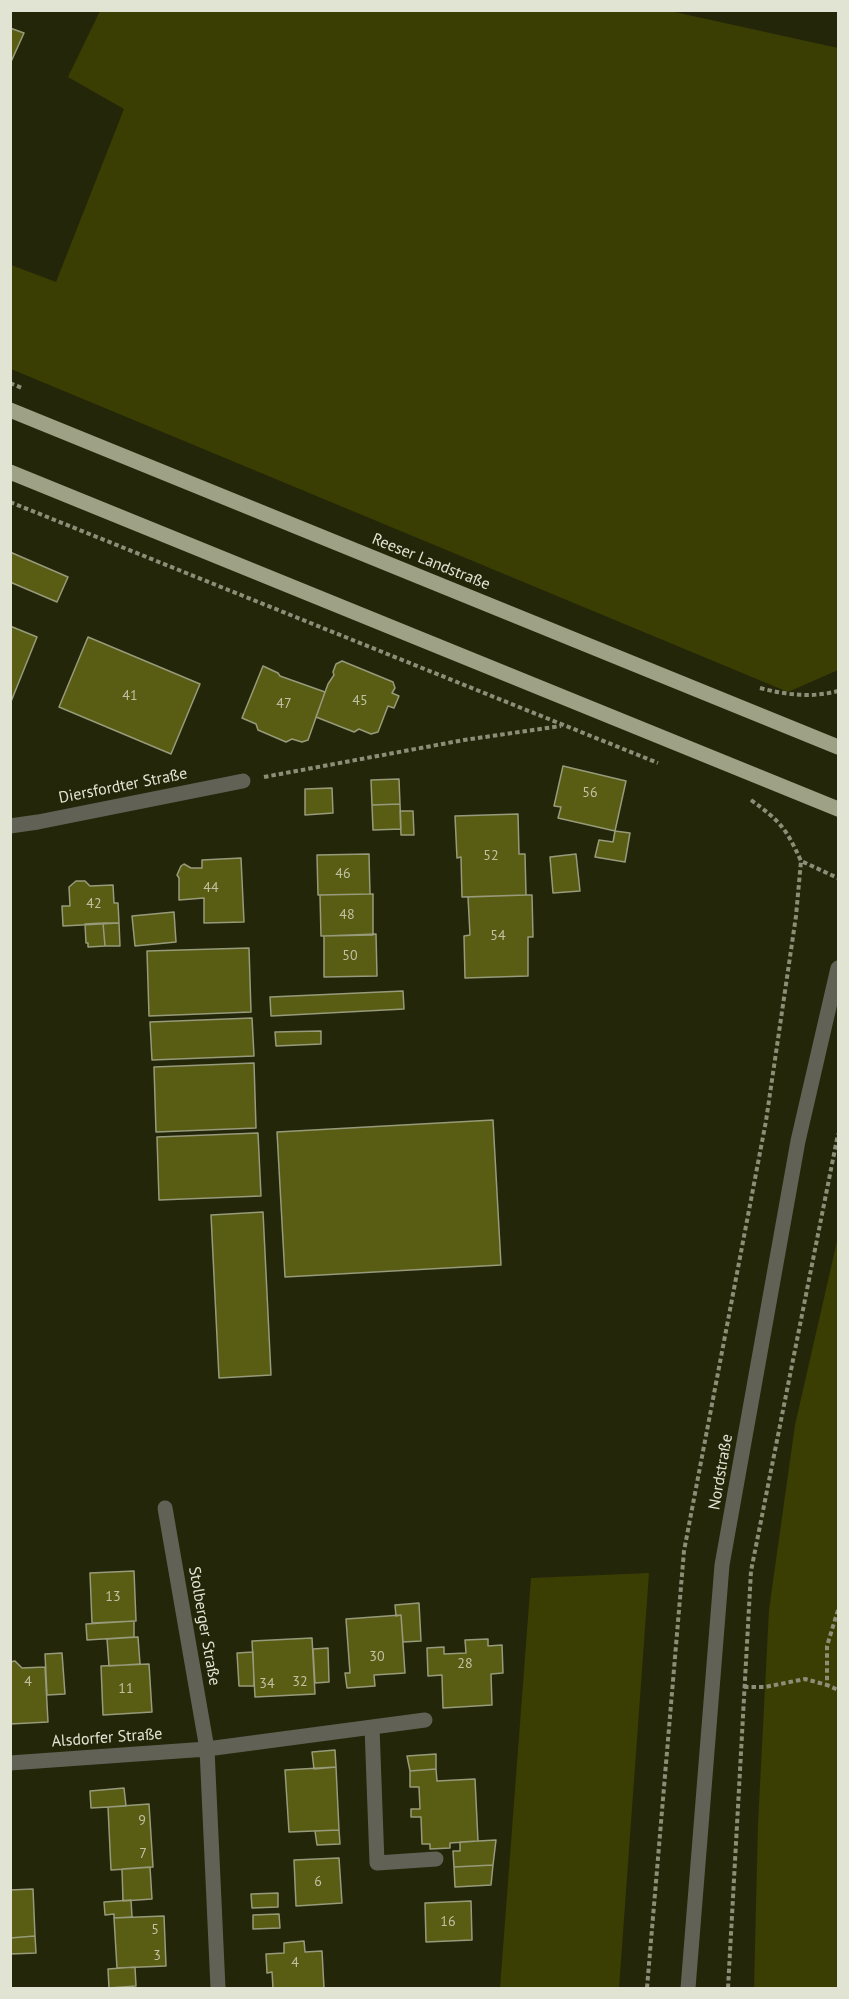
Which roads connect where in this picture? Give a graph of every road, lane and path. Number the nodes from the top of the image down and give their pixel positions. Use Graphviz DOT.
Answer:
graph roads {
  1 [pos="10,410"];
  2 [pos="10,472"];
  3 [pos="10,502"];
  4 [pos="753,686"];
  5 [pos="838,691"];
  6 [pos="563,726"];
  7 [pos="838,747"];
  8 [pos="662,765"];
  9 [pos="243,781"];
  10 [pos="838,809"];
  11 [pos="10,825"];
  12 [pos="801,861"];
  13 [pos="838,968"];
  14 [pos="838,1134"];
  15 [pos="165,1508"];
  16 [pos="838,1610"];
  17 [pos="827,1685"];
  18 [pos="744,1687"];
  19 [pos="838,1690"];
  20 [pos="426,1720"];
  21 [pos="372,1727"];
  22 [pos="207,1749"];
  23 [pos="10,1763"];
  24 [pos="436,1860"];
  25 [pos="218,1989"];
  26 [pos="647,1989"];
  27 [pos="688,1989"];
  28 [pos="728,1989"];
  1 -- 7 [label="main road, Reeser Landstraße"];
  2 -- 10 [label="main road"];
  3 -- 6 [label="path"];
  4 -- 5 [label="path"];
  6 -- 8 [label="path"];
  6 -- 9 [label="path"];
  9 -- 11 [label="street, Diersfordter Straße"];
  12 -- 26 [label="path"];
  13 -- 27 [label="street, Nordstraße"];
  14 -- 18 [label="path"];
  15 -- 22 [label="street, Stolberger Straße"];
  16 -- 17 [label="path"];
  17 -- 18 [label="path"];
  17 -- 19 [label="path"];
  18 -- 28 [label="path"];
  20 -- 21 [label="street"];
  21 -- 22 [label="street"];
  21 -- 24 [label="street"];
  22 -- 23 [label="street, Alsdorfer Straße"];
  22 -- 25 [label="street, Stolberger Straße"];
}
